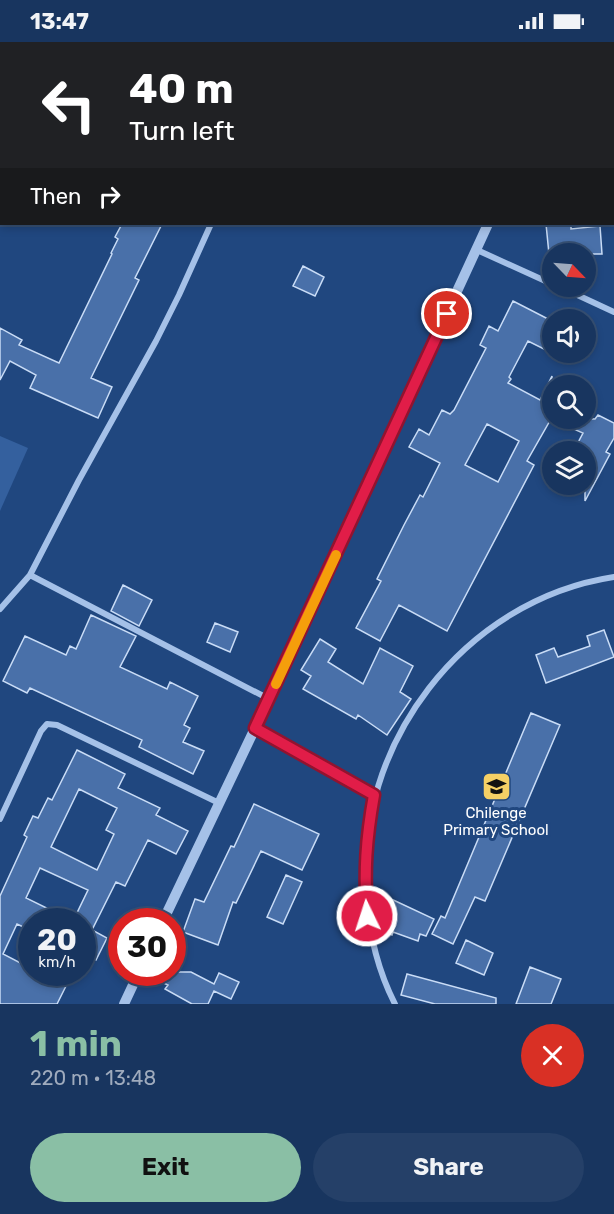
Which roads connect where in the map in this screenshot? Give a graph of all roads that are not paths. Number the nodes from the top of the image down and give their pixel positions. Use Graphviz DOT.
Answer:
graph roads {
  1 [pos="211,225"];
  2 [pos="488,225"];
  3 [pos="477,250"];
  4 [pos="542,279"];
  5 [pos="582,297"];
  6 [pos="614,312"];
  7 [pos="30,575"];
  8 [pos="614,577"];
  9 [pos="0,609"];
  10 [pos="269,699"];
  11 [pos="255,728"];
  12 [pos="374,795"];
  13 [pos="219,803"];
  14 [pos="0,819"];
  15 [pos="169,908"];
  16 [pos="132,986"];
  17 [pos="124,1004"];
  18 [pos="395,1004"];
  1 -- 7 [label="street"];
  2 -- 3 [label="street"];
  3 -- 4 [label="street"];
  3 -- 10 [label="street"];
  5 -- 6 [label="street"];
  7 -- 9 [label="street"];
  7 -- 10 [label="street"];
  8 -- 12 [label="street"];
  10 -- 11 [label="street"];
  11 -- 12 [label="street"];
  11 -- 13 [label="street"];
  12 -- 18 [label="street"];
  13 -- 14 [label="street"];
  13 -- 15 [label="street"];
  16 -- 17 [label="street"];
}
